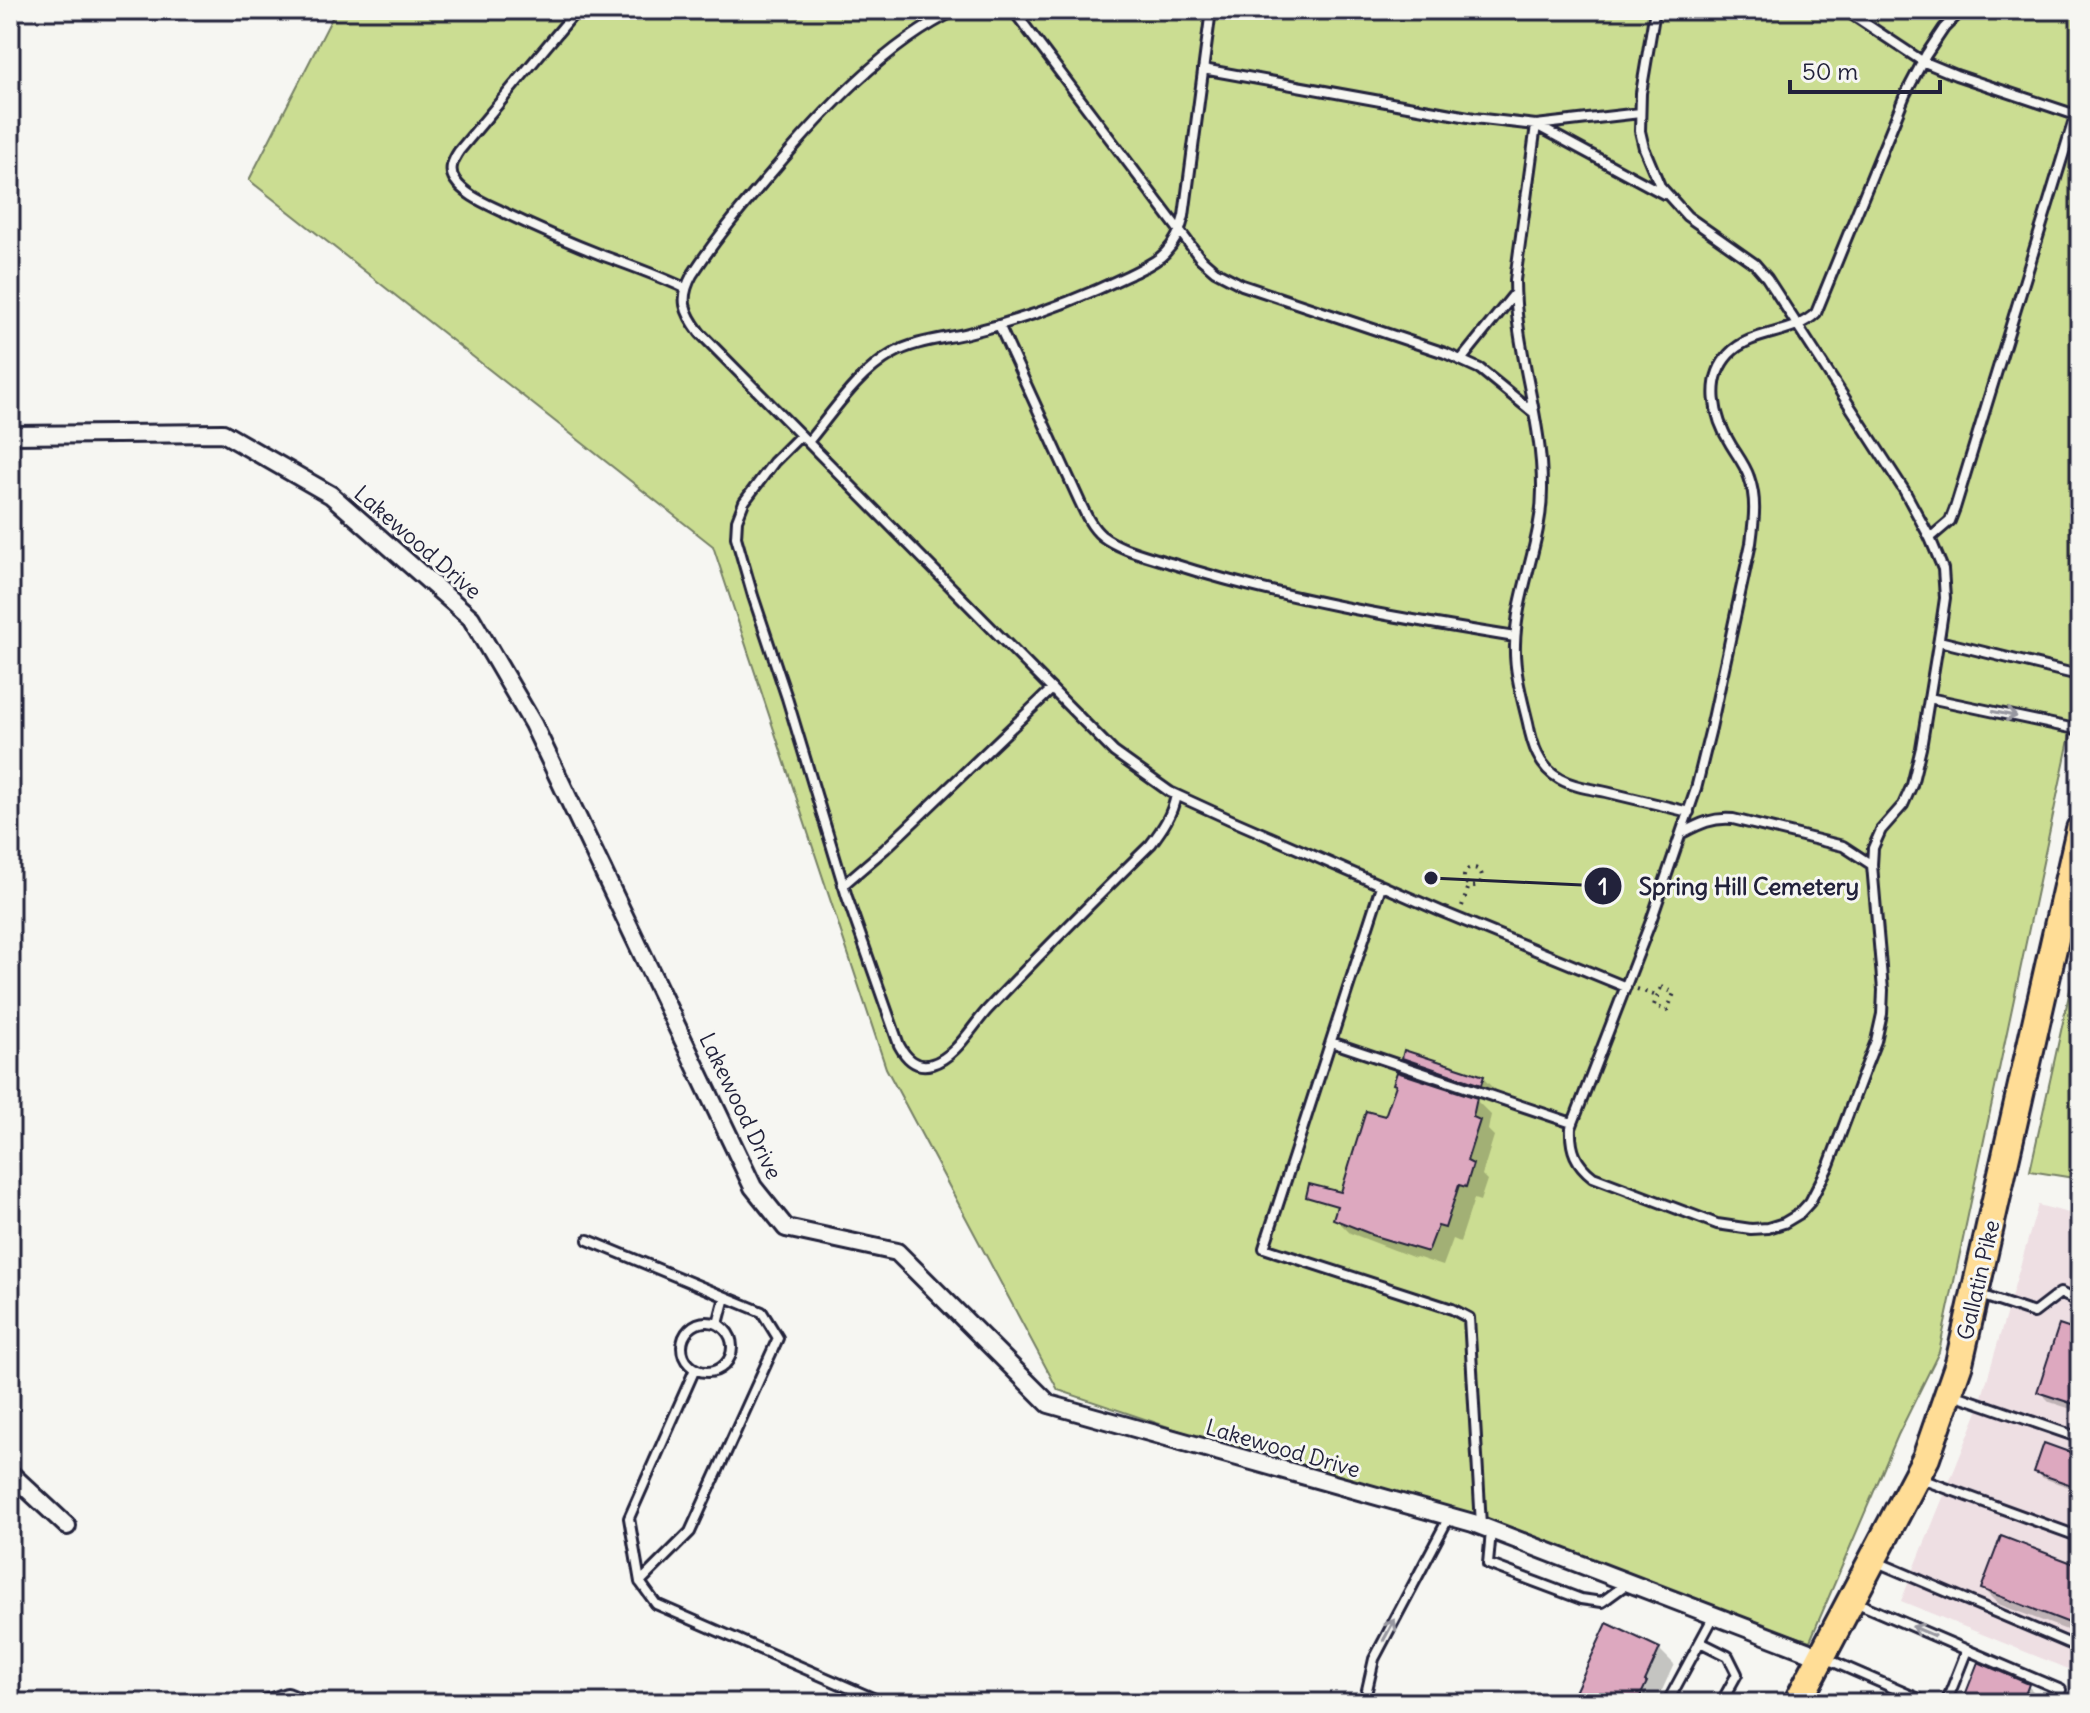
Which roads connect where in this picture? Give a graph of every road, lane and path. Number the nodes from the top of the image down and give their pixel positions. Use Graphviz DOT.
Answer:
graph roads {
  1 [pos="577,10"];
  2 [pos="957,10"];
  3 [pos="1013,10"];
  4 [pos="1211,10"];
  5 [pos="1655,10"];
  6 [pos="1845,10"];
  7 [pos="1962,10"];
  8 [pos="1922,61"];
  9 [pos="1203,69"];
  10 [pos="2080,100"];
  11 [pos="1640,113"];
  12 [pos="2076,115"];
  13 [pos="1536,125"];
  14 [pos="1668,196"];
  15 [pos="1180,231"];
  16 [pos="685,288"];
  17 [pos="1515,293"];
  18 [pos="999,325"];
  19 [pos="1799,325"];
  20 [pos="1461,360"];
  21 [pos="1534,413"];
  22 [pos="10,435"];
  23 [pos="805,438"];
  24 [pos="1930,538"];
  25 [pos="1515,637"];
  26 [pos="1939,641"];
  27 [pos="2080,673"];
  28 [pos="1052,689"];
  29 [pos="1929,698"];
  30 [pos="2080,730"];
  31 [pos="1176,795"];
  32 [pos="1689,812"];
  33 [pos="2080,829"];
  34 [pos="1682,833"];
  35 [pos="1872,865"];
  36 [pos="843,885"];
  37 [pos="1381,886"];
  38 [pos="1469,886"];
  39 [pos="1458,919"];
  40 [pos="1626,986"];
  41 [pos="1657,996"];
  42 [pos="1331,1042"];
  43 [pos="1572,1123"];
  44 [pos="588,1240"];
  45 [pos="1975,1293"];
  46 [pos="725,1297"];
  47 [pos="2080,1302"];
  48 [pos="718,1324"];
  49 [pos="695,1369"];
  50 [pos="1949,1392"];
  51 [pos="2080,1438"];
  52 [pos="10,1473"];
  53 [pos="1916,1477"];
  54 [pos="1449,1517"];
  55 [pos="67,1526"];
  56 [pos="1486,1528"];
  57 [pos="2080,1537"];
  58 [pos="1872,1561"];
  59 [pos="640,1582"];
  60 [pos="1628,1583"];
  61 [pos="1852,1601"];
  62 [pos="1714,1616"];
  63 [pos="1700,1642"];
  64 [pos="2080,1648"];
  65 [pos="1967,1650"];
  66 [pos="1822,1657"];
  67 [pos="269,1703"];
  68 [pos="302,1703"];
  69 [pos="884,1703"];
  70 [pos="1364,1703"];
  71 [pos="1667,1703"];
  72 [pos="1721,1703"];
  73 [pos="1797,1703"];
  74 [pos="1928,1703"];
  75 [pos="1946,1703"];
  76 [pos="2056,1703"];
  1 -- 16 [label="lane"];
  2 -- 16 [label="lane"];
  3 -- 15 [label="lane"];
  4 -- 9 [label="lane"];
  5 -- 11 [label="lane"];
  6 -- 8 [label="lane"];
  7 -- 8 [label="lane"];
  8 -- 12 [label="lane"];
  8 -- 19 [label="lane"];
  9 -- 13 [label="lane"];
  9 -- 15 [label="lane"];
  10 -- 12 [label="lane"];
  11 -- 13 [label="lane"];
  11 -- 14 [label="lane"];
  12 -- 24 [label="lane"];
  13 -- 14 [label="lane"];
  13 -- 17 [label="lane"];
  14 -- 19 [label="lane"];
  15 -- 18 [label="lane"];
  15 -- 20 [label="lane"];
  16 -- 23 [label="lane"];
  17 -- 20 [label="lane"];
  17 -- 21 [label="lane"];
  18 -- 23 [label="lane"];
  18 -- 25 [label="lane"];
  19 -- 24 [label="lane"];
  19 -- 32 [label="lane"];
  20 -- 21 [label="lane"];
  21 -- 25 [label="lane"];
  22 -- 54 [label="street, Lakewood Drive"];
  23 -- 28 [label="lane"];
  23 -- 36 [label="lane"];
  24 -- 26 [label="lane"];
  25 -- 32 [label="lane"];
  26 -- 27 [label="lane"];
  26 -- 29 [label="lane"];
  28 -- 31 [label="lane"];
  28 -- 36 [label="lane"];
  29 -- 30 [label="lane, one-way"];
  29 -- 35 [label="lane"];
  31 -- 36 [label="lane"];
  31 -- 37 [label="lane"];
  32 -- 34 [label="lane"];
  33 -- 45 [label="main road, Gallatin Pike"];
  34 -- 35 [label="lane"];
  34 -- 40 [label="lane"];
  35 -- 43 [label="lane"];
  37 -- 39 [label="lane"];
  37 -- 42 [label="lane"];
  38 -- 38 [label="path"];
  38 -- 39 [label="path"];
  39 -- 40 [label="lane"];
  40 -- 41 [label="path"];
  40 -- 43 [label="lane"];
  41 -- 41 [label="path"];
  42 -- 43 [label="lane"];
  42 -- 56 [label="lane"];
  44 -- 46 [label="lane"];
  45 -- 47 [label="lane"];
  45 -- 50 [label="main road, Gallatin Pike"];
  46 -- 48 [label="lane"];
  46 -- 59 [label="lane"];
  48 -- 49 [label="lane"];
  48 -- 49 [label="lane"];
  49 -- 59 [label="lane"];
  50 -- 51 [label="lane"];
  50 -- 53 [label="main road, Gallatin Pike"];
  52 -- 55 [label="street"];
  53 -- 57 [label="lane"];
  53 -- 58 [label="main road, Gallatin Pike"];
  54 -- 56 [label="street, Lakewood Drive"];
  70 -- 54 [label="lane, one-way"];
  56 -- 60 [label="street, Lakewood Drive"];
  56 -- 60 [label="lane"];
  58 -- 61 [label="main road, Gallatin Pike"];
  58 -- 64 [label="lane"];
  59 -- 69 [label="lane"];
  60 -- 62 [label="street, Lakewood Drive"];
  65 -- 61 [label="lane, one-way"];
  61 -- 66 [label="main road, Gallatin Pike"];
  62 -- 63 [label="lane"];
  62 -- 66 [label="street, Lakewood Drive"];
  63 -- 71 [label="lane"];
  63 -- 72 [label="lane"];
  65 -- 75 [label="lane"];
  65 -- 76 [label="lane"];
  66 -- 73 [label="main road, Gallatin Pike"];
  66 -- 74 [label="lane"];
  67 -- 68 [label="street"];
}
